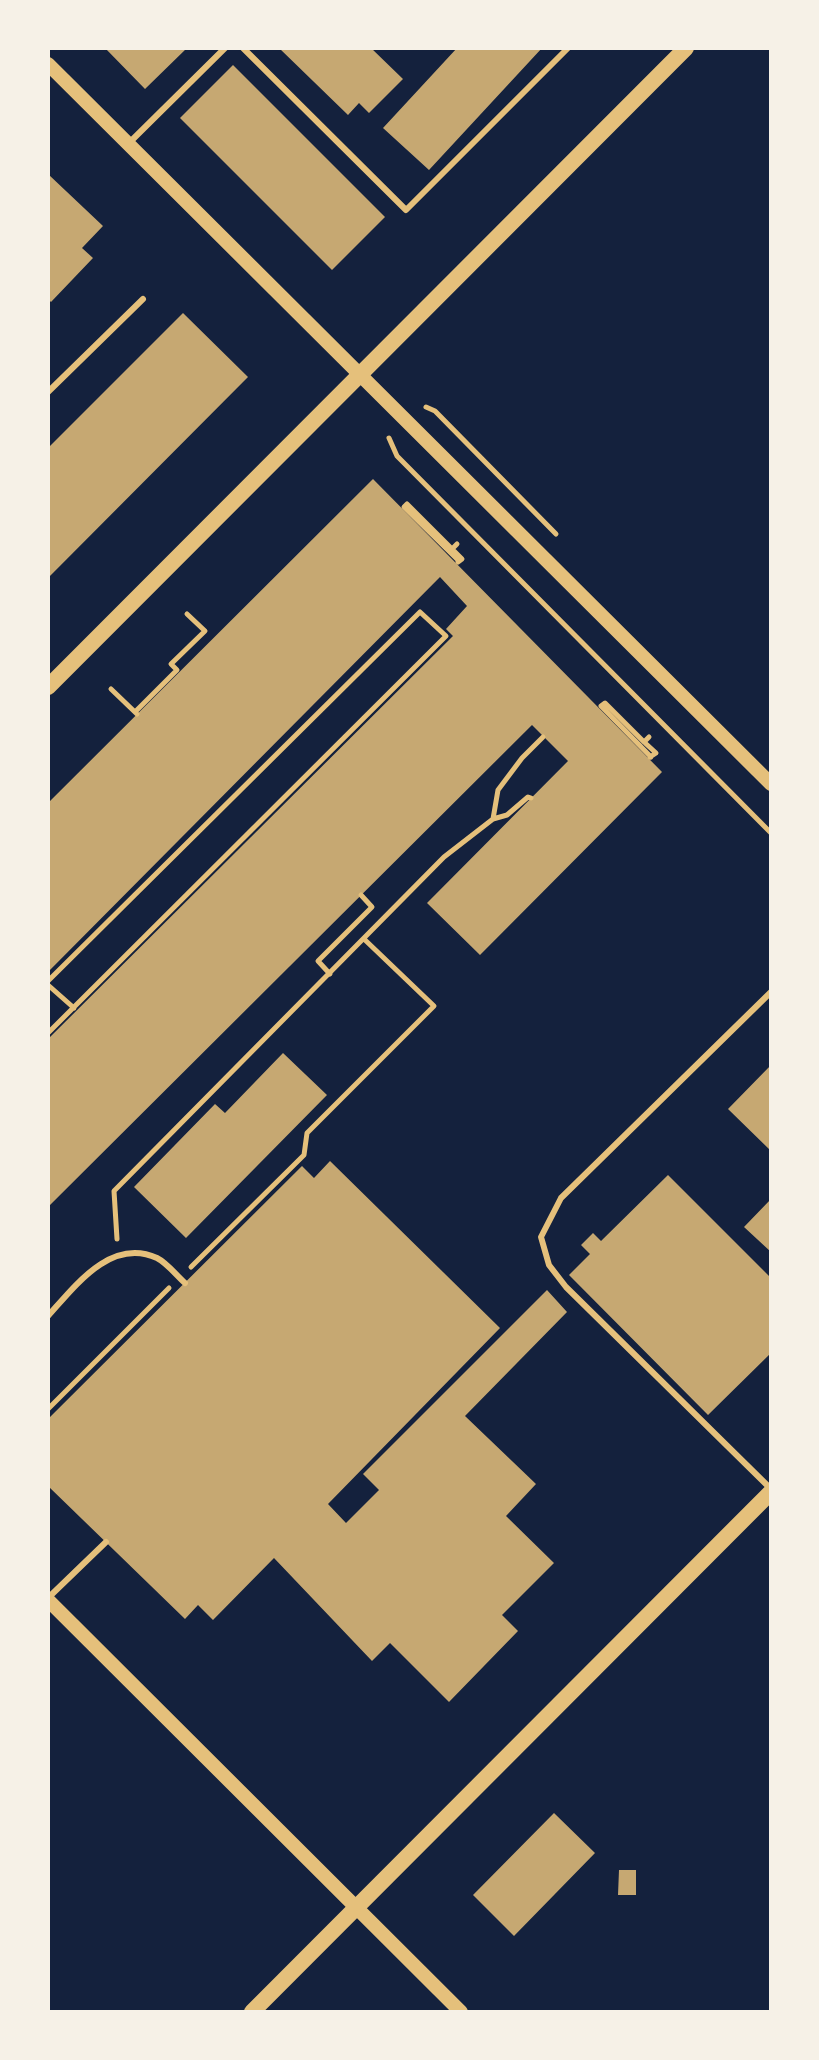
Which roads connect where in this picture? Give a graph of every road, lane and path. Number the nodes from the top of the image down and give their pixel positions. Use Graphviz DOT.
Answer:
graph roads {
  1 [pos="225,48"];
  2 [pos="243,48"];
  3 [pos="568,48"];
  4 [pos="686,48"];
  5 [pos="48,64"];
  6 [pos="128,144"];
  7 [pos="143,299"];
  8 [pos="360,376"];
  9 [pos="50,388"];
  10 [pos="386,430"];
  11 [pos="458,563"];
  12 [pos="187,614"];
  13 [pos="48,687"];
  14 [pos="111,689"];
  15 [pos="543,737"];
  16 [pos="650,758"];
  17 [pos="771,784"];
  18 [pos="531,798"];
  19 [pos="493,819"];
  20 [pos="771,833"];
  21 [pos="361,895"];
  22 [pos="364,939"];
  23 [pos="330,974"];
  24 [pos="48,983"];
  25 [pos="771,992"];
  26 [pos="74,1008"];
  27 [pos="48,1033"];
  28 [pos="119,1256"];
  29 [pos="182,1281"];
  30 [pos="48,1316"];
  31 [pos="48,1409"];
  32 [pos="771,1490"];
  33 [pos="106,1542"];
  34 [pos="48,1599"];
  35 [pos="356,1906"];
  36 [pos="252,2012"];
  37 [pos="461,2012"];
  1 -- 6 [label="lane"];
  2 -- 3 [label="lane"];
  4 -- 8 [label="main road"];
  5 -- 6 [label="street"];
  6 -- 8 [label="street"];
  7 -- 9 [label="lane"];
  8 -- 13 [label="main road"];
  8 -- 17 [label="street"];
  10 -- 20 [label="path"];
  11 -- 11 [label="path"];
  12 -- 14 [label="path"];
  15 -- 19 [label="path"];
  16 -- 16 [label="path"];
  18 -- 19 [label="path"];
  19 -- 22 [label="path"];
  21 -- 23 [label="path"];
  22 -- 23 [label="path"];
  22 -- 29 [label="path"];
  23 -- 28 [label="path"];
  24 -- 26 [label="path"];
  24 -- 26 [label="path"];
  25 -- 32 [label="lane"];
  26 -- 27 [label="path"];
  28 -- 29 [label="lane"];
  28 -- 30 [label="lane"];
  29 -- 31 [label="path"];
  32 -- 35 [label="main road"];
  33 -- 34 [label="lane"];
  34 -- 35 [label="street"];
  35 -- 36 [label="main road"];
  35 -- 37 [label="street"];
}
